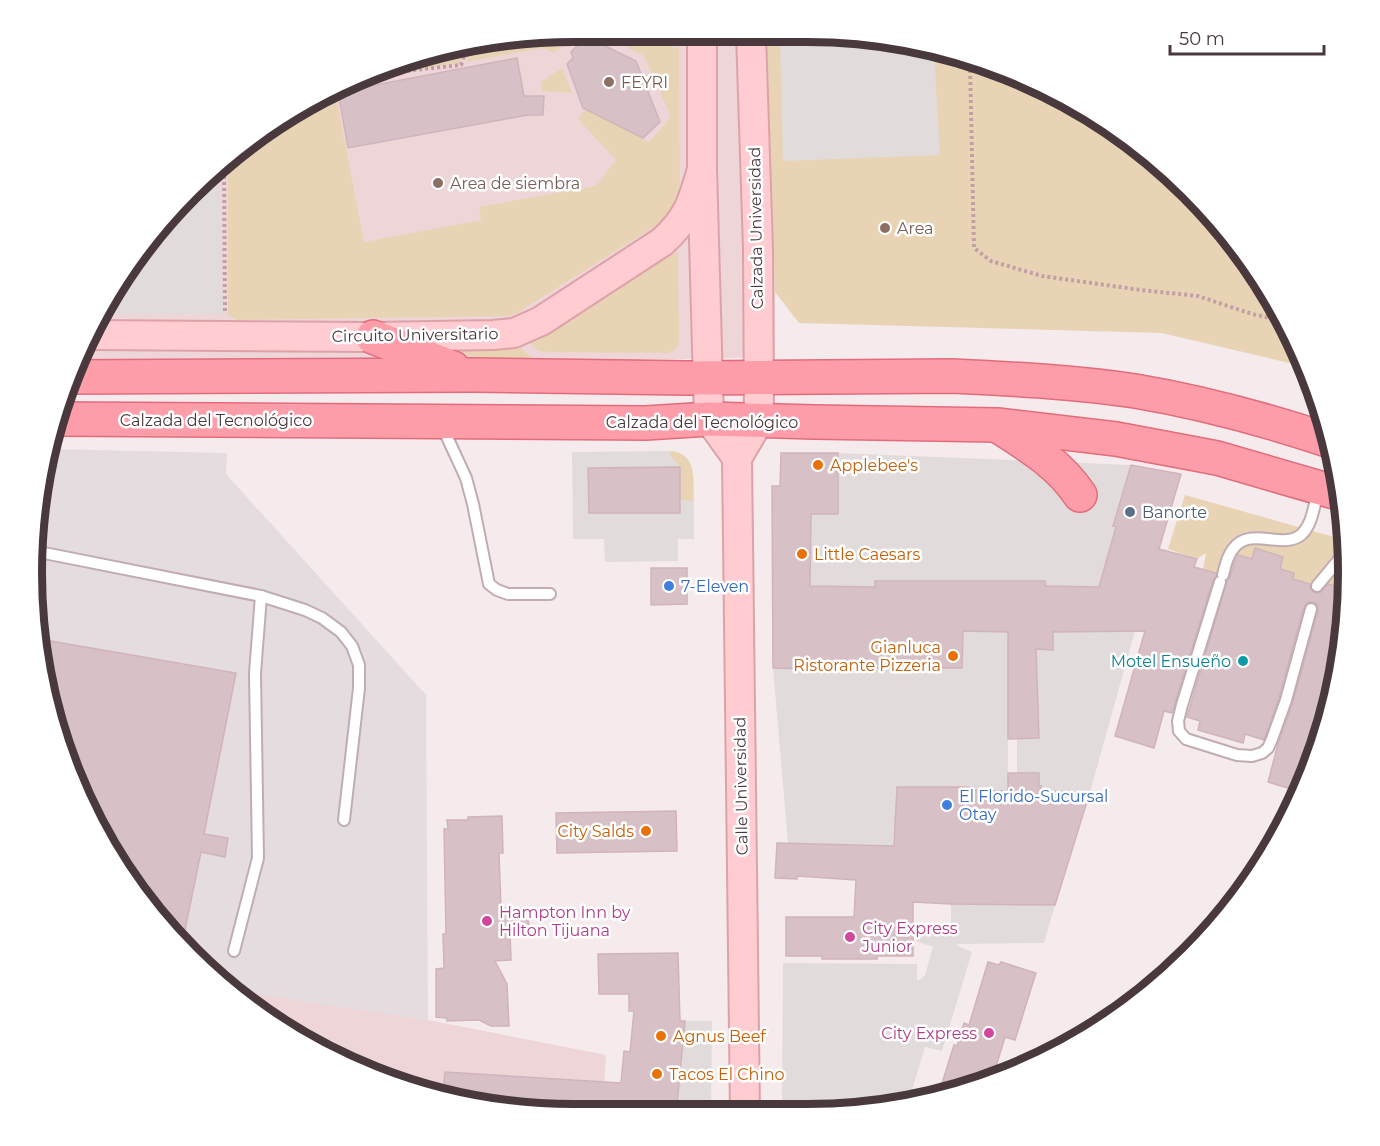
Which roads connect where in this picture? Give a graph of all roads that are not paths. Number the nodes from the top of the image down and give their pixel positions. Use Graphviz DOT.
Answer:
graph roads {
  1 [pos="702,42"];
  2 [pos="751,42"];
  3 [pos="702,169"];
  4 [pos="99,335"];
  5 [pos="373,337"];
  6 [pos="318,375"];
  7 [pos="472,375"];
  8 [pos="79,377"];
  9 [pos="696,377"];
  10 [pos="759,378"];
  11 [pos="990,378"];
  12 [pos="65,419"];
  13 [pos="710,419"];
  14 [pos="316,420"];
  15 [pos="440,420"];
  16 [pos="759,421"];
  17 [pos="583,423"];
  18 [pos="814,423"];
  19 [pos="997,425"];
  20 [pos="1320,438"];
  21 [pos="737,458"];
  22 [pos="1308,484"];
  23 [pos="1331,491"];
  24 [pos="1080,495"];
  25 [pos="43,553"];
  26 [pos="1338,561"];
  27 [pos="1317,586"];
  28 [pos="550,594"];
  29 [pos="261,596"];
  30 [pos="1311,609"];
  31 [pos="344,820"];
  32 [pos="234,951"];
  33 [pos="745,1104"];
  1 -- 3 [label="street"];
  2 -- 10 [label="street, Calzada Universidad"];
  3 -- 5 [label="street, Circuito Universitario"];
  3 -- 9 [label="street"];
  4 -- 5 [label="street, Circuito Universitario"];
  5 -- 7 [label="main road"];
  6 -- 7 [label="main road"];
  6 -- 8 [label="main road"];
  6 -- 14 [label="main road"];
  7 -- 9 [label="main road"];
  9 -- 10 [label="main road"];
  9 -- 13 [label="street"];
  9 -- 17 [label="main road"];
  10 -- 11 [label="main road"];
  10 -- 16 [label="street, Calzada Universidad"];
  11 -- 18 [label="main road"];
  11 -- 20 [label="main road"];
  12 -- 14 [label="main road, Calzada del Tecnológico"];
  13 -- 16 [label="main road, Calzada del Tecnológico"];
  13 -- 17 [label="main road, Calzada del Tecnológico"];
  13 -- 21 [label="street"];
  14 -- 15 [label="main road, Calzada del Tecnológico"];
  15 -- 17 [label="main road, Calzada del Tecnológico"];
  15 -- 28 [label="lane"];
  16 -- 18 [label="main road, Calzada del Tecnológico"];
  16 -- 21 [label="street"];
  18 -- 19 [label="main road, Calzada del Tecnológico"];
  19 -- 22 [label="main road, Calzada del Tecnológico"];
  19 -- 24 [label="main road"];
  21 -- 33 [label="street, Calle Universidad"];
  22 -- 23 [label="main road, Calzada del Tecnológico"];
  22 -- 30 [label="lane"];
  25 -- 29 [label="lane"];
  26 -- 27 [label="lane"];
  29 -- 31 [label="lane"];
  29 -- 32 [label="lane"];
}
